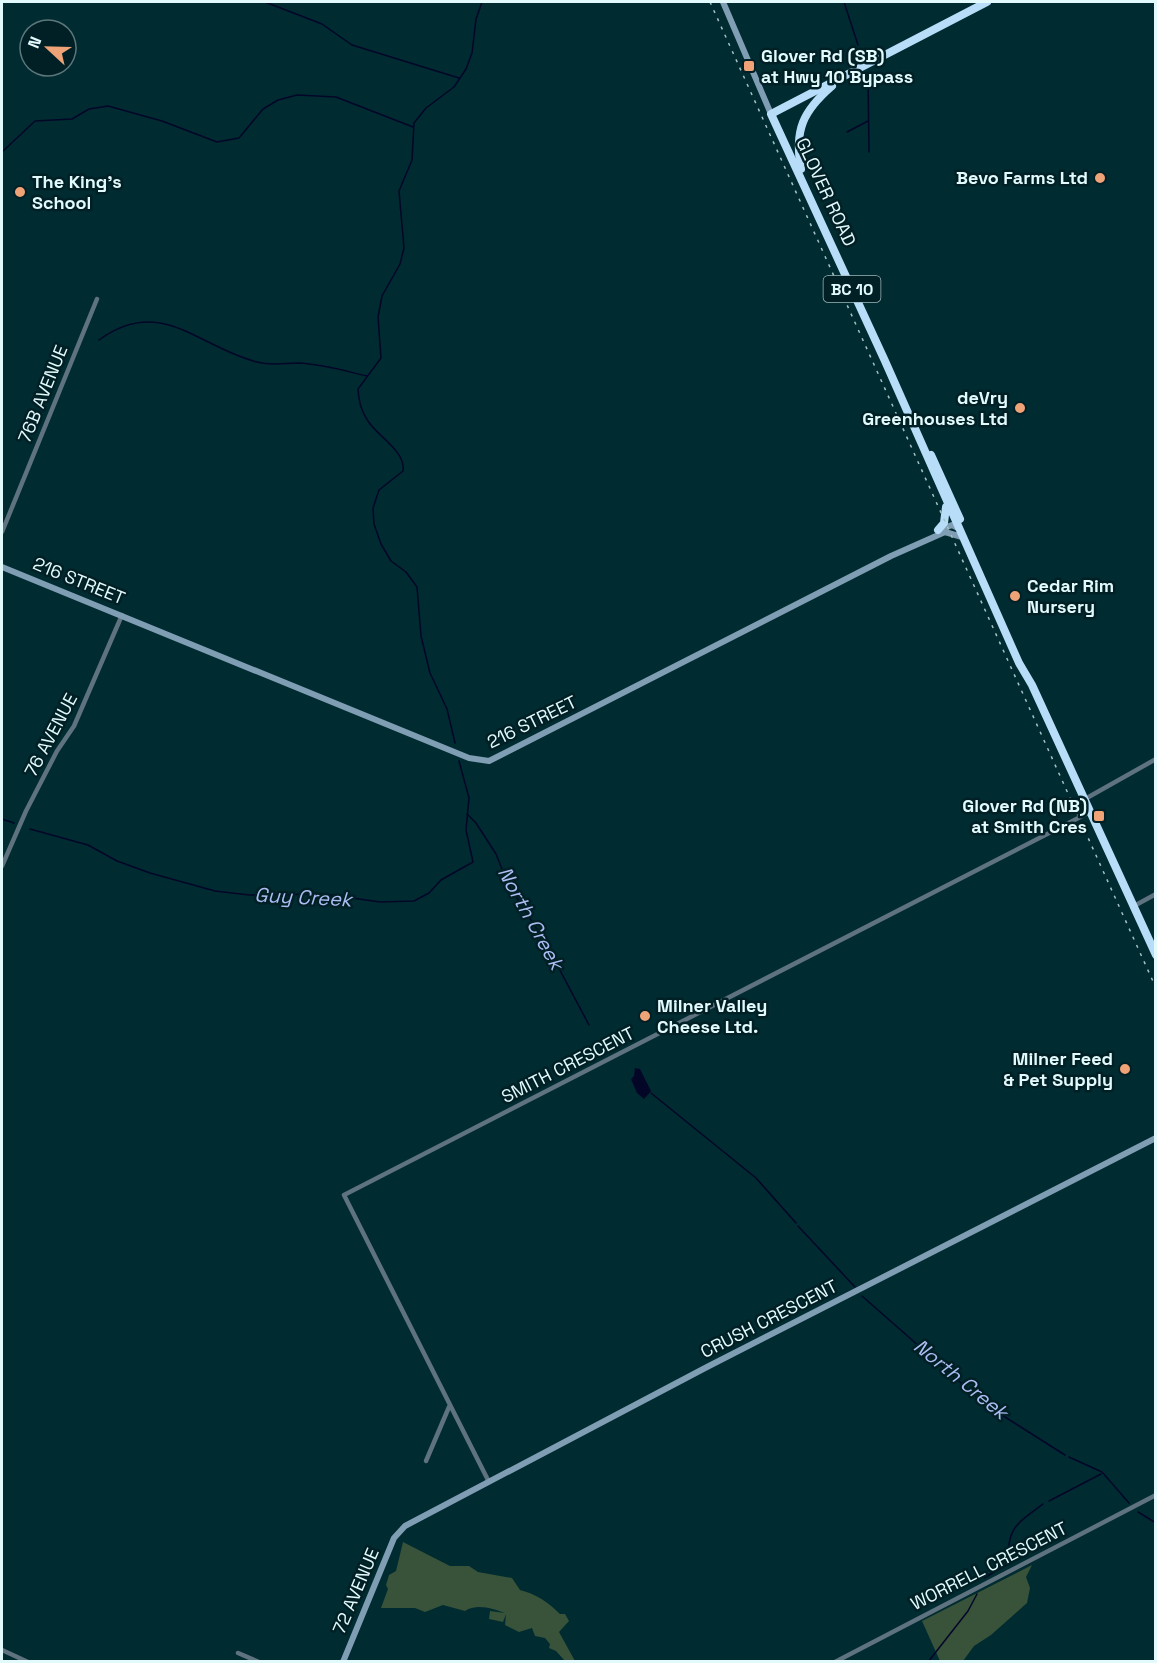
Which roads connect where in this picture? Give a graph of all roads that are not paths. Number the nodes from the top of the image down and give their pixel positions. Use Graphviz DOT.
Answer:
graph roads {
  1 [pos="723,2"];
  2 [pos="987,2"];
  3 [pos="848,73"];
  4 [pos="771,114"];
  5 [pos="804,181"];
  6 [pos="96,299"];
  7 [pos="901,396"];
  8 [pos="938,484"];
  9 [pos="958,527"];
  10 [pos="938,530"];
  11 [pos="2,532"];
  12 [pos="964,535"];
  13 [pos="891,556"];
  14 [pos="2,567"];
  15 [pos="122,615"];
  16 [pos="1155,759"];
  17 [pos="1085,799"];
  18 [pos="1090,812"];
  19 [pos="2,866"];
  20 [pos="1155,894"];
  21 [pos="1133,906"];
  22 [pos="1155,955"];
  23 [pos="1155,1138"];
  24 [pos="449,1407"];
  25 [pos="426,1461"];
  26 [pos="489,1482"];
  27 [pos="1155,1496"];
  28 [pos="399,1532"];
  29 [pos="2,1650"];
  30 [pos="238,1653"];
  31 [pos="247,1659"];
  32 [pos="28,1662"];
  33 [pos="259,1662"];
  34 [pos="343,1662"];
  35 [pos="835,1662"];
  1 -- 4 [label="main road, GLOVER ROAD"];
  2 -- 3 [label="highway"];
  3 -- 4 [label="highway"];
  3 -- 5 [label="highway"];
  4 -- 5 [label="highway, GLOVER ROAD / BC 10"];
  5 -- 7 [label="highway, GLOVER ROAD / BC 10"];
  6 -- 11 [label="street, 76B AVENUE"];
  7 -- 8 [label="highway, GLOVER ROAD / BC 10"];
  7 -- 12 [label="highway, GLOVER ROAD / BC 10"];
  8 -- 9 [label="highway, GLOVER ROAD / BC 10"];
  8 -- 10 [label="highway"];
  9 -- 10 [label="main road"];
  9 -- 12 [label="highway, GLOVER ROAD / BC 10"];
  10 -- 13 [label="main road"];
  12 -- 13 [label="main road, 216 STREET"];
  12 -- 17 [label="highway, GLOVER ROAD / BC 10"];
  13 -- 15 [label="main road, 216 STREET"];
  14 -- 15 [label="main road, 216 STREET"];
  15 -- 19 [label="street, 76 AVENUE"];
  16 -- 17 [label="street"];
  17 -- 18 [label="highway, GLOVER ROAD / BC 10"];
  18 -- 21 [label="highway, GLOVER ROAD / BC 10"];
  18 -- 24 [label="street, SMITH CRESCENT"];
  20 -- 21 [label="street"];
  21 -- 22 [label="highway, GLOVER ROAD / BC 10"];
  23 -- 26 [label="main road, CRUSH CRESCENT"];
  24 -- 25 [label="street"];
  24 -- 26 [label="street, SMITH CRESCENT"];
  26 -- 28 [label="main road, CRUSH CRESCENT"];
  27 -- 35 [label="street, WORRELL CRESCENT"];
  28 -- 34 [label="main road, 72 AVENUE"];
  29 -- 32 [label="street"];
  30 -- 31 [label="street"];
  31 -- 33 [label="street"];
}
